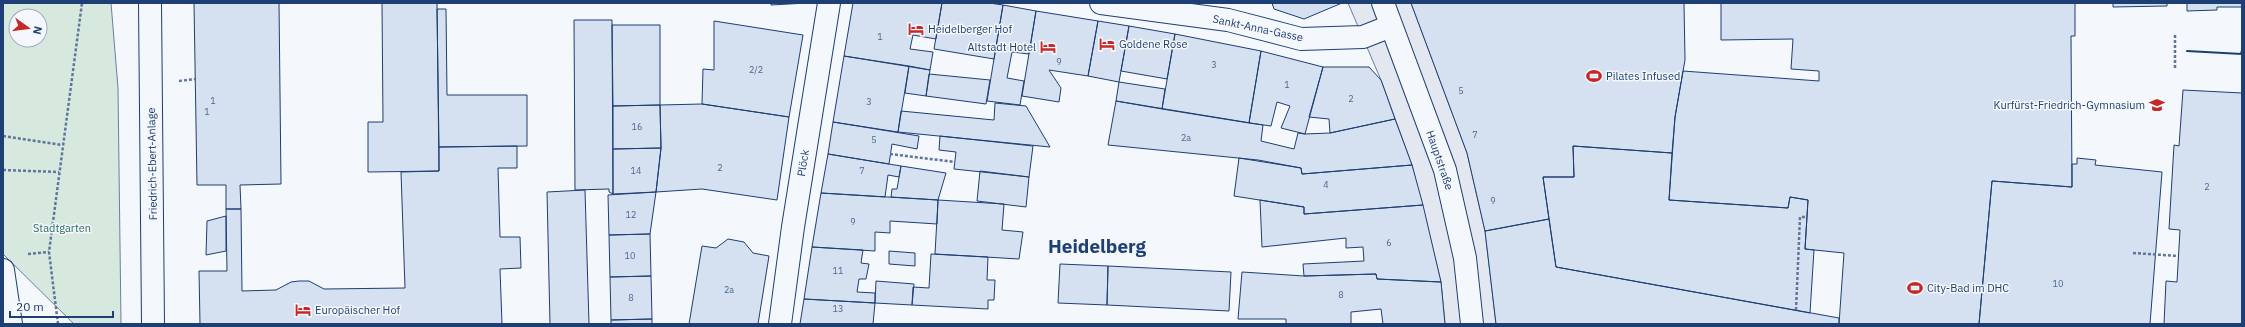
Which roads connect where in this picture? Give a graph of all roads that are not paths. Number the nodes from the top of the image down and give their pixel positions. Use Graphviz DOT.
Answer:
graph roads {
  1 [pos="150,3"];
  2 [pos="829,3"];
  3 [pos="1100,3"];
  4 [pos="1383,3"];
  5 [pos="1391,26"];
  6 [pos="3,270"];
  7 [pos="11,324"];
  8 [pos="153,324"];
  9 [pos="780,324"];
  10 [pos="1472,324"];
  1 -- 8 [label="street, Friedrich-Ebert-Anlage"];
  2 -- 9 [label="street, Plöck"];
  3 -- 5 [label="street, Sankt-Anna-Gasse"];
  4 -- 5 [label="street, Hauptstraße"];
  5 -- 10 [label="street, Hauptstraße"];
  6 -- 7 [label="street"];
}
